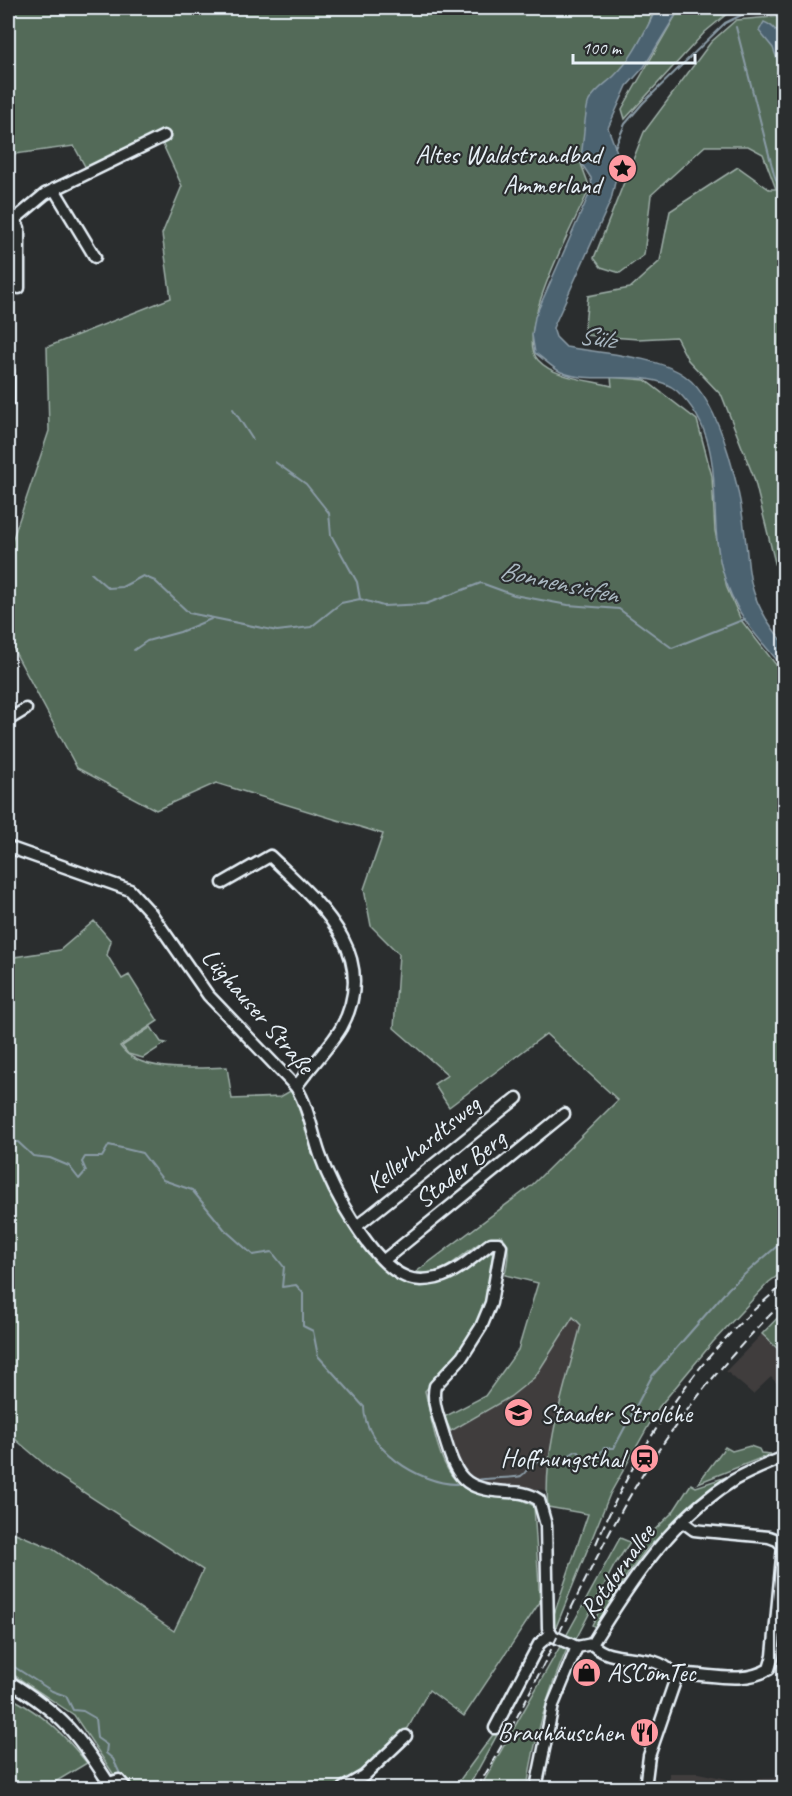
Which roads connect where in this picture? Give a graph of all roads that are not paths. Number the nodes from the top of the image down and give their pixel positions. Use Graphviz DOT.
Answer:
graph roads {
  1 [pos="164,136"];
  2 [pos="54,189"];
  3 [pos="10,219"];
  4 [pos="95,257"];
  5 [pos="19,288"];
  6 [pos="8,370"];
  7 [pos="8,401"];
  8 [pos="26,709"];
  9 [pos="8,720"];
  10 [pos="8,847"];
  11 [pos="223,883"];
  12 [pos="296,1087"];
  13 [pos="517,1098"];
  14 [pos="564,1114"];
  15 [pos="357,1226"];
  16 [pos="384,1260"];
  17 [pos="784,1457"];
  18 [pos="683,1522"];
  19 [pos="551,1634"];
  20 [pos="592,1644"];
  21 [pos="577,1647"];
  22 [pos="674,1674"];
  23 [pos="8,1681"];
  24 [pos="495,1728"];
  25 [pos="406,1736"];
  26 [pos="111,1786"];
  27 [pos="350,1787"];
  28 [pos="126,1788"];
  29 [pos="536,1788"];
  30 [pos="645,1788"];
  1 -- 2 [label="street"];
  2 -- 3 [label="street"];
  2 -- 4 [label="street"];
  3 -- 5 [label="street"];
  6 -- 7 [label="street"];
  8 -- 9 [label="street"];
  10 -- 12 [label="street, Lüghauser Straße"];
  11 -- 12 [label="street"];
  12 -- 15 [label="street, Lüghauser Straße"];
  13 -- 15 [label="street, Kellerhardtsweg"];
  14 -- 16 [label="street, Stader Berg"];
  15 -- 16 [label="street, Lüghauser Straße"];
  16 -- 19 [label="street, Lüghauser Straße"];
  17 -- 18 [label="street, Rotdornallee"];
  18 -- 20 [label="street, Rotdornallee"];
  18 -- 22 [label="street"];
  19 -- 21 [label="street"];
  19 -- 24 [label="street"];
  20 -- 21 [label="street, Rotdornallee"];
  20 -- 22 [label="street"];
  21 -- 29 [label="street, Rotdornallee"];
  22 -- 30 [label="street"];
  23 -- 26 [label="street"];
  25 -- 27 [label="street"];
  26 -- 28 [label="street"];
}
